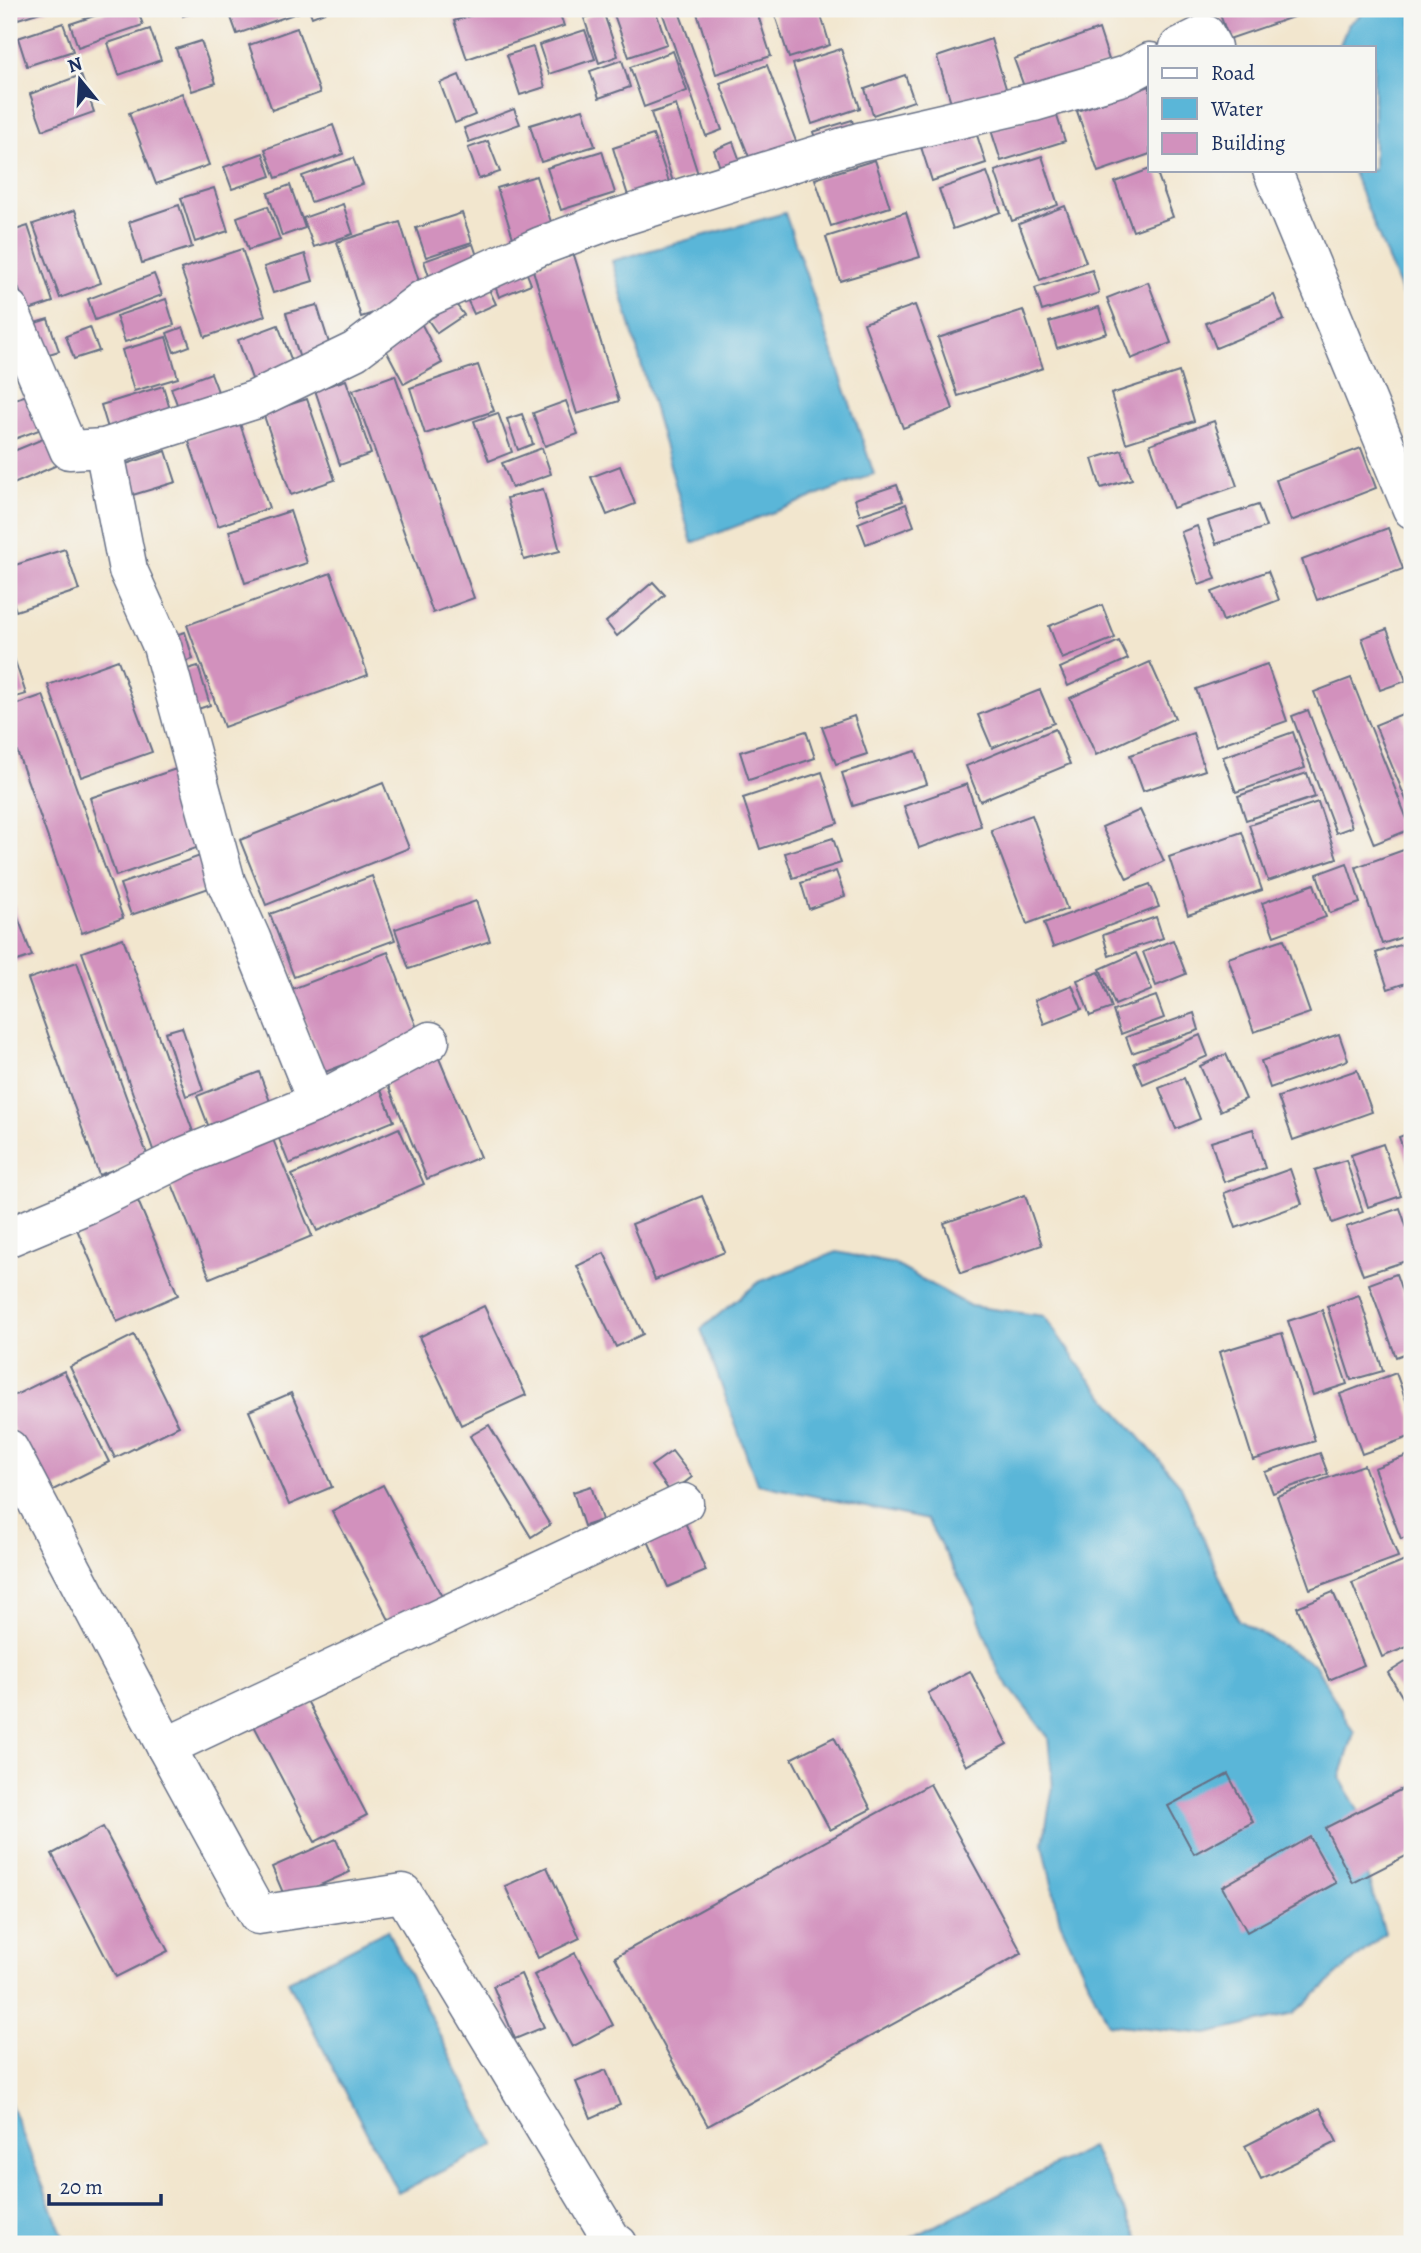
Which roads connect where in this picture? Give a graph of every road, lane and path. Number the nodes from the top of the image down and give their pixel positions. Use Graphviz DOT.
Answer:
graph roads {
  1 [pos="1181,46"];
  2 [pos="1211,46"];
  3 [pos="1148,63"];
  4 [pos="1273,172"];
  5 [pos="9,309"];
  6 [pos="104,448"];
  7 [pos="1412,509"];
  8 [pos="430,1041"];
  9 [pos="317,1102"];
  10 [pos="9,1237"];
  11 [pos="9,1449"];
  12 [pos="684,1503"];
  13 [pos="166,1747"];
  14 [pos="618,2244"];
  1 -- 2 [label="street"];
  3 -- 6 [label="street"];
  4 -- 7 [label="street"];
  5 -- 6 [label="street"];
  6 -- 9 [label="street"];
  8 -- 9 [label="street"];
  9 -- 10 [label="street"];
  11 -- 13 [label="street"];
  12 -- 13 [label="street"];
  13 -- 14 [label="street"];
}
